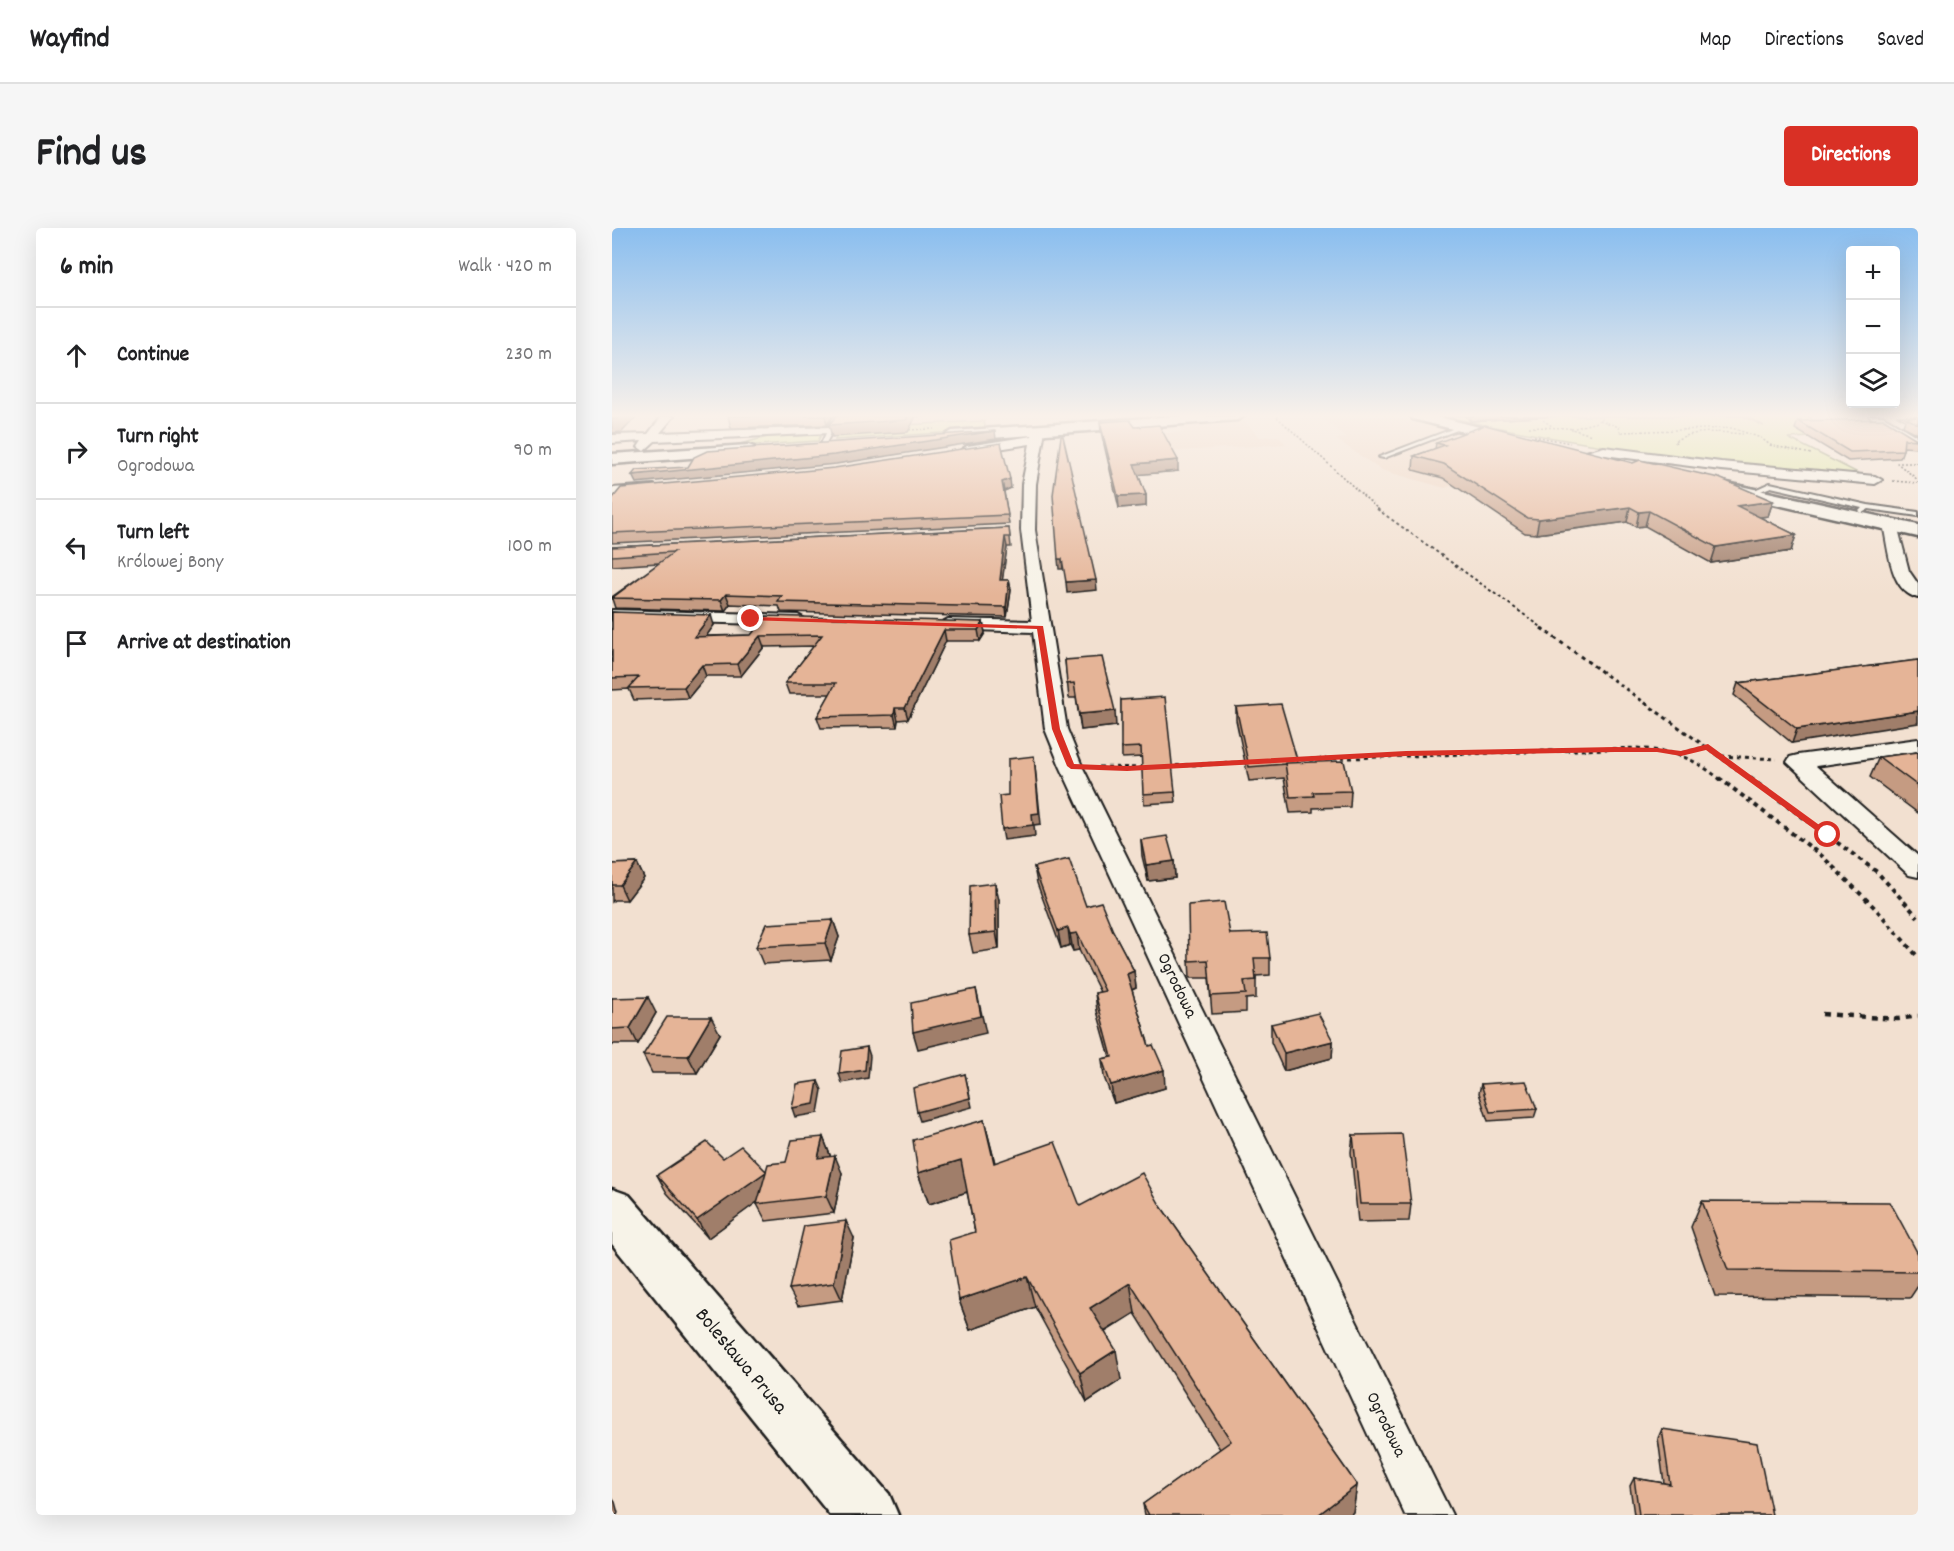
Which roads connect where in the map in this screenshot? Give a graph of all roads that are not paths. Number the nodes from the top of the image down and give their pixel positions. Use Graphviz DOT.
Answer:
graph roads {
  1 [pos="1031,476"];
  2 [pos="1675,476"];
  3 [pos="1832,476"];
  4 [pos="1683,478"];
  5 [pos="1875,480"];
  6 [pos="1706,483"];
  7 [pos="671,487"];
  8 [pos="612,492"];
  9 [pos="1860,512"];
  10 [pos="1918,514"];
  11 [pos="1890,525"];
  12 [pos="1918,531"];
  13 [pos="1918,592"];
  14 [pos="612,615"];
  15 [pos="815,621"];
  16 [pos="935,624"];
  17 [pos="1040,627"];
  18 [pos="1918,745"];
  19 [pos="1918,869"];
  20 [pos="612,1209"];
  21 [pos="868,1515"];
  22 [pos="1429,1515"];
  1 -- 17 [label="street, Ogrodowa"];
  2 -- 4 [label="street"];
  3 -- 5 [label="street"];
  6 -- 9 [label="street"];
  7 -- 8 [label="street"];
  9 -- 10 [label="lane"];
  9 -- 11 [label="street"];
  11 -- 12 [label="street"];
  11 -- 13 [label="street"];
  14 -- 15 [label="street"];
  16 -- 17 [label="street"];
  17 -- 22 [label="street, Ogrodowa"];
  18 -- 19 [label="street"];
  20 -- 21 [label="street, Bolesława Prusa"];
}
